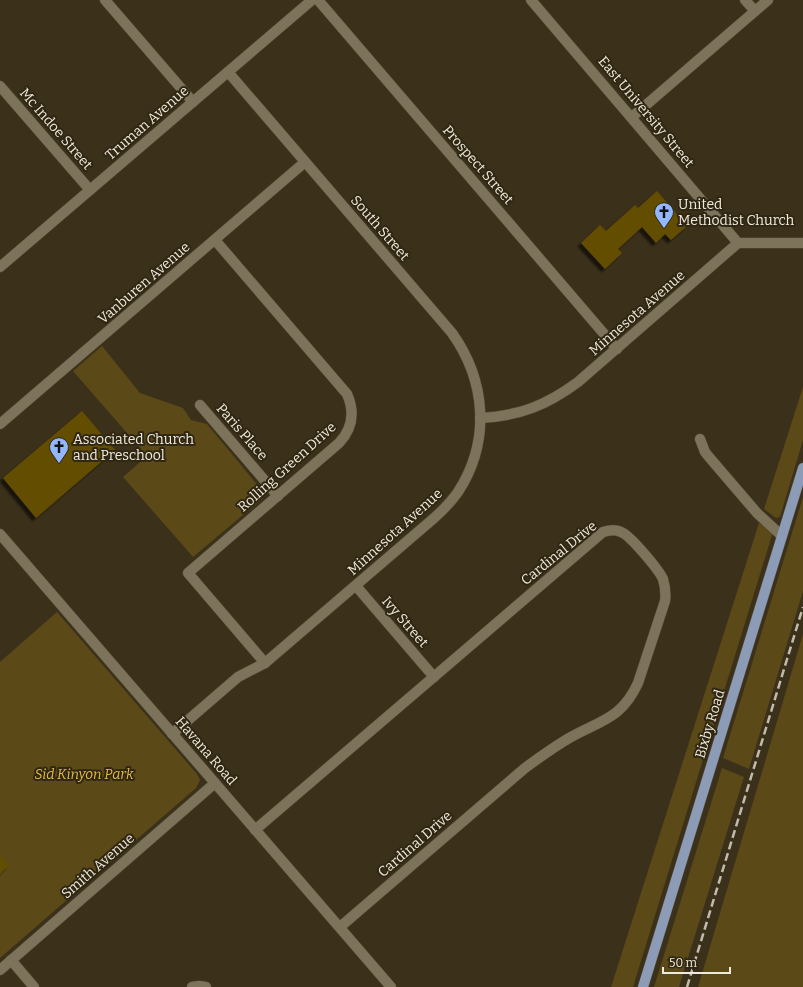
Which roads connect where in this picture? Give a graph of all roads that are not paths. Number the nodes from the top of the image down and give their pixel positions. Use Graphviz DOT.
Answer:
graph roads {
  1 [pos="105,0"];
  2 [pos="312,0"];
  3 [pos="318,0"];
  4 [pos="531,0"];
  5 [pos="745,0"];
  6 [pos="768,0"];
  7 [pos="755,11"];
  8 [pos="228,72"];
  9 [pos="0,86"];
  10 [pos="192,102"];
  11 [pos="632,117"];
  12 [pos="305,162"];
  13 [pos="90,190"];
  14 [pos="215,240"];
  15 [pos="803,242"];
  16 [pos="738,243"];
  17 [pos="0,267"];
  18 [pos="617,349"];
  19 [pos="200,405"];
  20 [pos="480,418"];
  21 [pos="0,424"];
  22 [pos="700,439"];
  23 [pos="803,468"];
  24 [pos="278,496"];
  25 [pos="0,534"];
  26 [pos="782,536"];
  27 [pos="356,586"];
  28 [pos="265,663"];
  29 [pos="434,677"];
  30 [pos="172,734"];
  31 [pos="214,783"];
  32 [pos="255,830"];
  33 [pos="340,927"];
  34 [pos="11,960"];
  35 [pos="0,970"];
  36 [pos="34,987"];
  37 [pos="192,987"];
  38 [pos="206,987"];
  39 [pos="390,987"];
  40 [pos="643,987"];
  1 -- 10 [label="street"];
  2 -- 8 [label="street, Truman Avenue"];
  3 -- 18 [label="street, Prospect Street"];
  4 -- 11 [label="street, East University Street"];
  5 -- 7 [label="street"];
  6 -- 7 [label="street"];
  7 -- 11 [label="street"];
  8 -- 10 [label="street, Truman Avenue"];
  8 -- 12 [label="street, South Street"];
  9 -- 13 [label="street, Mc Indoe Street"];
  10 -- 13 [label="street, Truman Avenue"];
  11 -- 16 [label="street, East University Street"];
  12 -- 14 [label="street, Vanburen Avenue"];
  12 -- 20 [label="street, South Street"];
  13 -- 17 [label="street, Truman Avenue"];
  14 -- 21 [label="street, Vanburen Avenue"];
  14 -- 24 [label="street, Rolling Green Drive"];
  15 -- 16 [label="street"];
  16 -- 18 [label="street, Minnesota Avenue"];
  18 -- 20 [label="street, Minnesota Avenue"];
  19 -- 24 [label="street, Paris Place"];
  20 -- 27 [label="street, Minnesota Avenue"];
  22 -- 26 [label="street"];
  23 -- 26 [label="main road, Bixby Road"];
  24 -- 28 [label="street, Rolling Green Drive"];
  25 -- 30 [label="street, Havana Road"];
  26 -- 40 [label="main road, Bixby Road"];
  27 -- 28 [label="street, Minnesota Avenue"];
  27 -- 29 [label="street, Ivy Street"];
  28 -- 30 [label="street, Minnesota Avenue"];
  29 -- 32 [label="street, Cardinal Drive"];
  29 -- 33 [label="street, Cardinal Drive"];
  30 -- 31 [label="street, Havana Road"];
  31 -- 32 [label="street, Havana Road"];
  31 -- 34 [label="street, Smith Avenue"];
  32 -- 33 [label="street, Havana Road"];
  33 -- 39 [label="street, Havana Road"];
  34 -- 35 [label="street, Smith Avenue"];
  34 -- 36 [label="street"];
  37 -- 38 [label="street"];
}
